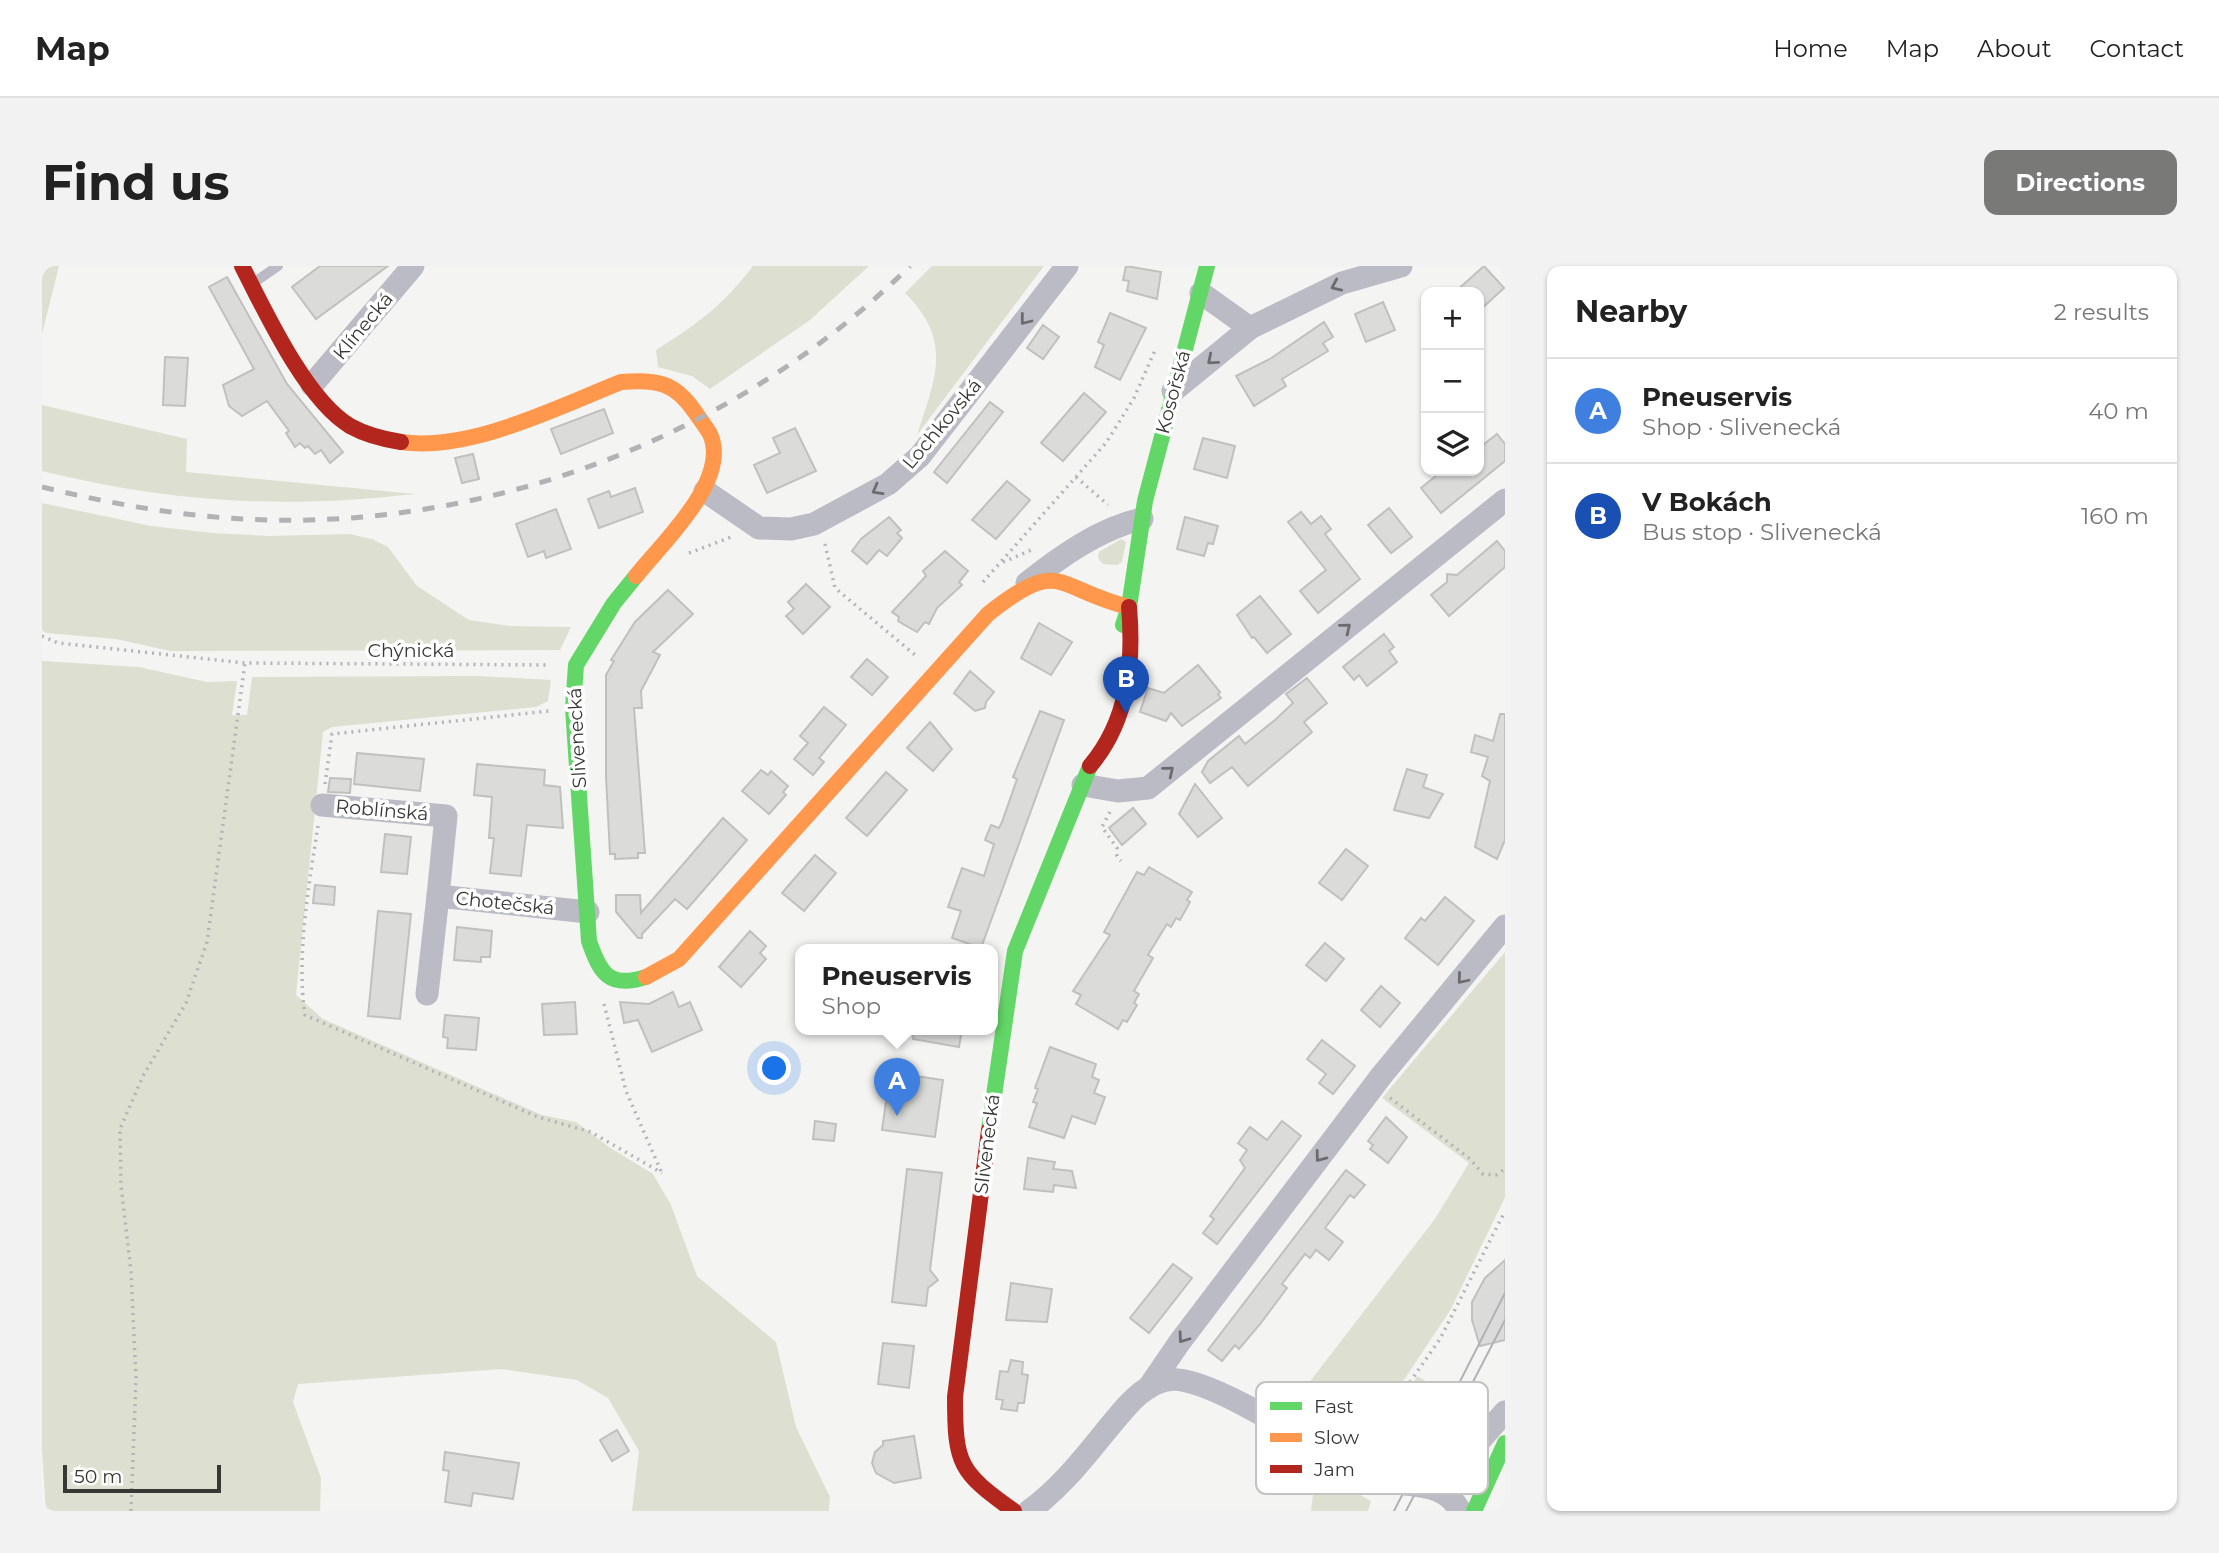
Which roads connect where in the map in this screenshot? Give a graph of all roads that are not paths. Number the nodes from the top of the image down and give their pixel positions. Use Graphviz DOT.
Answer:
graph roads {
  1 [pos="242,266"];
  2 [pos="278,266"];
  3 [pos="413,266"];
  4 [pos="1067,266"];
  5 [pos="1207,266"];
  6 [pos="1401,266"];
  7 [pos="251,284"];
  8 [pos="1200,293"];
  9 [pos="1250,328"];
  10 [pos="312,385"];
  11 [pos="1172,391"];
  12 [pos="705,491"];
  13 [pos="1505,500"];
  14 [pos="1142,519"];
  15 [pos="1021,588"];
  16 [pos="1129,607"];
  17 [pos="1111,681"];
  18 [pos="1105,703"];
  19 [pos="1087,776"];
  20 [pos="322,805"];
  21 [pos="438,896"];
  22 [pos="588,912"];
  23 [pos="1505,926"];
  24 [pos="427,994"];
  25 [pos="1149,1387"];
  26 [pos="1505,1412"];
  27 [pos="1256,1413"];
  28 [pos="1488,1432"];
  29 [pos="1505,1443"];
  30 [pos="1488,1480"];
  31 [pos="1440,1494"];
  32 [pos="1482,1494"];
  33 [pos="1014,1511"];
  34 [pos="1029,1511"];
  35 [pos="1460,1511"];
  36 [pos="1474,1511"];
  1 -- 7 [label="street, Slivenecká"];
  2 -- 7 [label="lane"];
  3 -- 10 [label="street, Klínecká"];
  4 -- 12 [label="street, Lochkovská, one-way"];
  5 -- 8 [label="street, Kosořská"];
  6 -- 9 [label="street, one-way"];
  7 -- 10 [label="street, Slivenecká"];
  8 -- 9 [label="street"];
  8 -- 11 [label="street, Kosořská"];
  9 -- 11 [label="street, one-way"];
  10 -- 12 [label="street, Slivenecká"];
  11 -- 14 [label="street, Kosořská"];
  12 -- 22 [label="street, Slivenecká"];
  19 -- 13 [label="street, one-way"];
  14 -- 15 [label="street"];
  14 -- 16 [label="street, Kosořská"];
  15 -- 16 [label="street"];
  15 -- 22 [label="street, Slivenecká"];
  16 -- 17 [label="street"];
  16 -- 19 [label="street, Slivenecká"];
  18 -- 19 [label="street, Slivenecká"];
  19 -- 33 [label="street, Slivenecká"];
  20 -- 21 [label="street, Roblínská"];
  21 -- 22 [label="street, Chotečská"];
  21 -- 24 [label="street, Chotečská"];
  23 -- 25 [label="street, one-way"];
  25 -- 27 [label="street"];
  25 -- 34 [label="street"];
  26 -- 28 [label="street"];
  29 -- 30 [label="street"];
  31 -- 35 [label="street"];
  32 -- 36 [label="street"];
}
